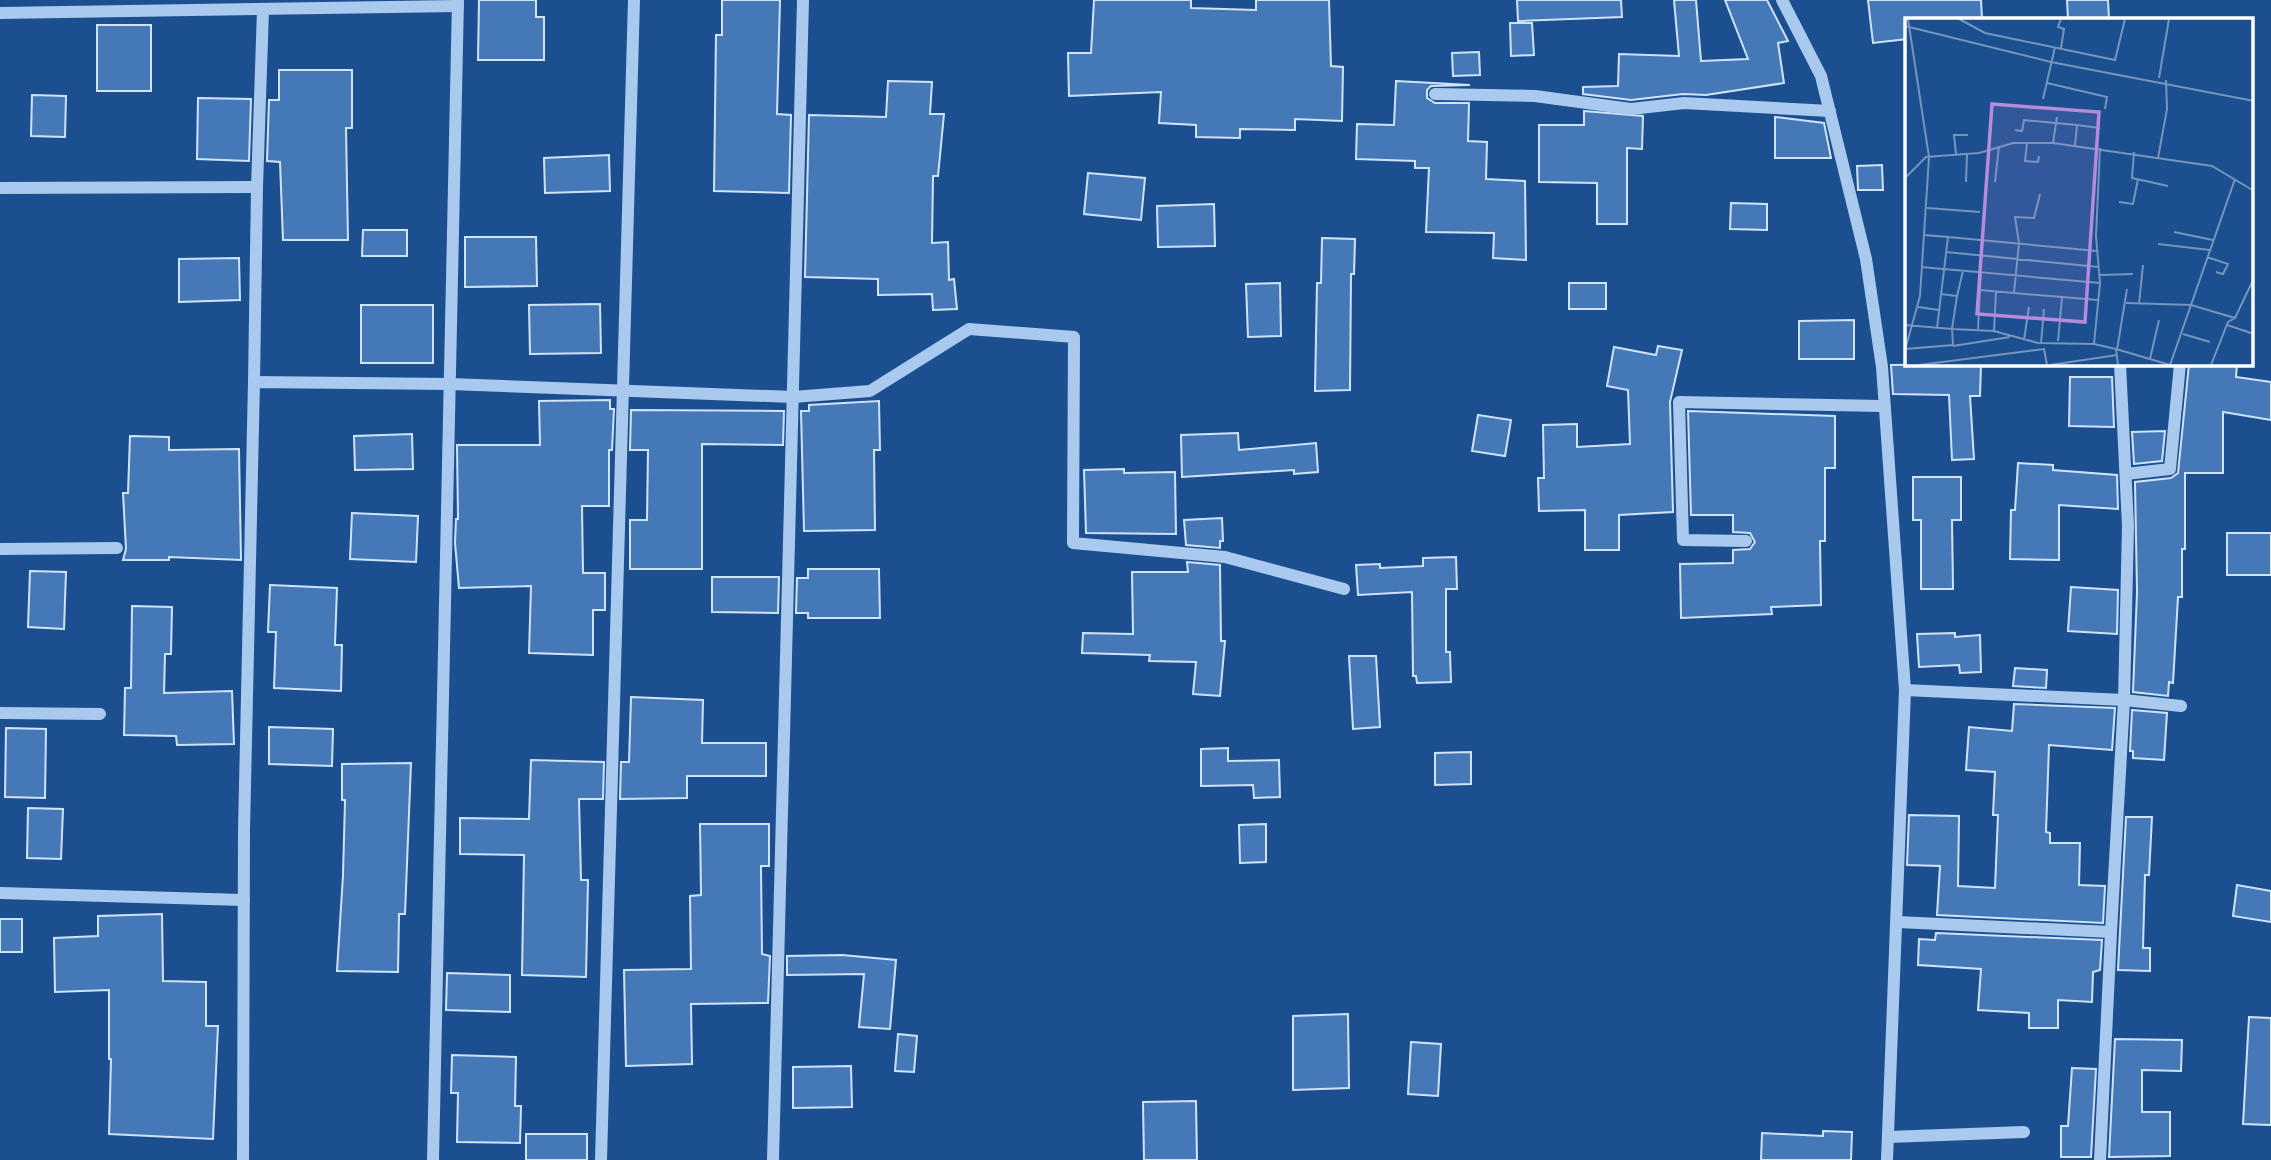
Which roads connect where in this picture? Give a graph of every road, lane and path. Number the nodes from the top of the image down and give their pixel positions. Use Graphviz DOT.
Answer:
graph roads {
  1 [pos="634,0"];
  2 [pos="803,0"];
  3 [pos="1782,0"];
  4 [pos="458,3"];
  5 [pos="263,10"];
  6 [pos="0,13"];
  7 [pos="1435,94"];
  8 [pos="1830,111"];
  9 [pos="257,187"];
  10 [pos="0,188"];
  11 [pos="2120,366"];
  12 [pos="2180,366"];
  13 [pos="254,383"];
  14 [pos="450,384"];
  15 [pos="624,390"];
  16 [pos="793,397"];
  17 [pos="1882,406"];
  18 [pos="2126,474"];
  19 [pos="1746,541"];
  20 [pos="117,548"];
  21 [pos="0,549"];
  22 [pos="1344,589"];
  23 [pos="1905,690"];
  24 [pos="2123,700"];
  25 [pos="2181,706"];
  26 [pos="0,713"];
  27 [pos="100,714"];
  28 [pos="0,893"];
  29 [pos="244,900"];
  30 [pos="1898,922"];
  31 [pos="2111,932"];
  32 [pos="2024,1132"];
  33 [pos="1888,1137"];
  34 [pos="243,1160"];
  35 [pos="433,1160"];
  36 [pos="601,1160"];
  37 [pos="773,1160"];
  38 [pos="1887,1160"];
  39 [pos="2100,1160"];
  1 -- 15 [label="street"];
  2 -- 16 [label="street"];
  3 -- 8 [label="street"];
  4 -- 5 [label="street"];
  4 -- 14 [label="street"];
  5 -- 6 [label="street"];
  5 -- 9 [label="street"];
  7 -- 8 [label="street"];
  8 -- 17 [label="street"];
  9 -- 10 [label="street"];
  9 -- 13 [label="street"];
  11 -- 18 [label="street"];
  12 -- 18 [label="street"];
  13 -- 14 [label="street"];
  13 -- 29 [label="street"];
  14 -- 15 [label="street"];
  14 -- 35 [label="street"];
  15 -- 16 [label="street"];
  15 -- 36 [label="street"];
  16 -- 22 [label="street"];
  16 -- 37 [label="street"];
  17 -- 19 [label="street"];
  17 -- 23 [label="street"];
  18 -- 24 [label="street"];
  20 -- 21 [label="street"];
  23 -- 24 [label="street"];
  23 -- 30 [label="street"];
  24 -- 25 [label="street"];
  24 -- 31 [label="street"];
  26 -- 27 [label="street"];
  28 -- 29 [label="street"];
  29 -- 34 [label="street"];
  30 -- 31 [label="street"];
  30 -- 33 [label="street"];
  31 -- 39 [label="street"];
  32 -- 33 [label="street"];
  33 -- 38 [label="street"];
}
